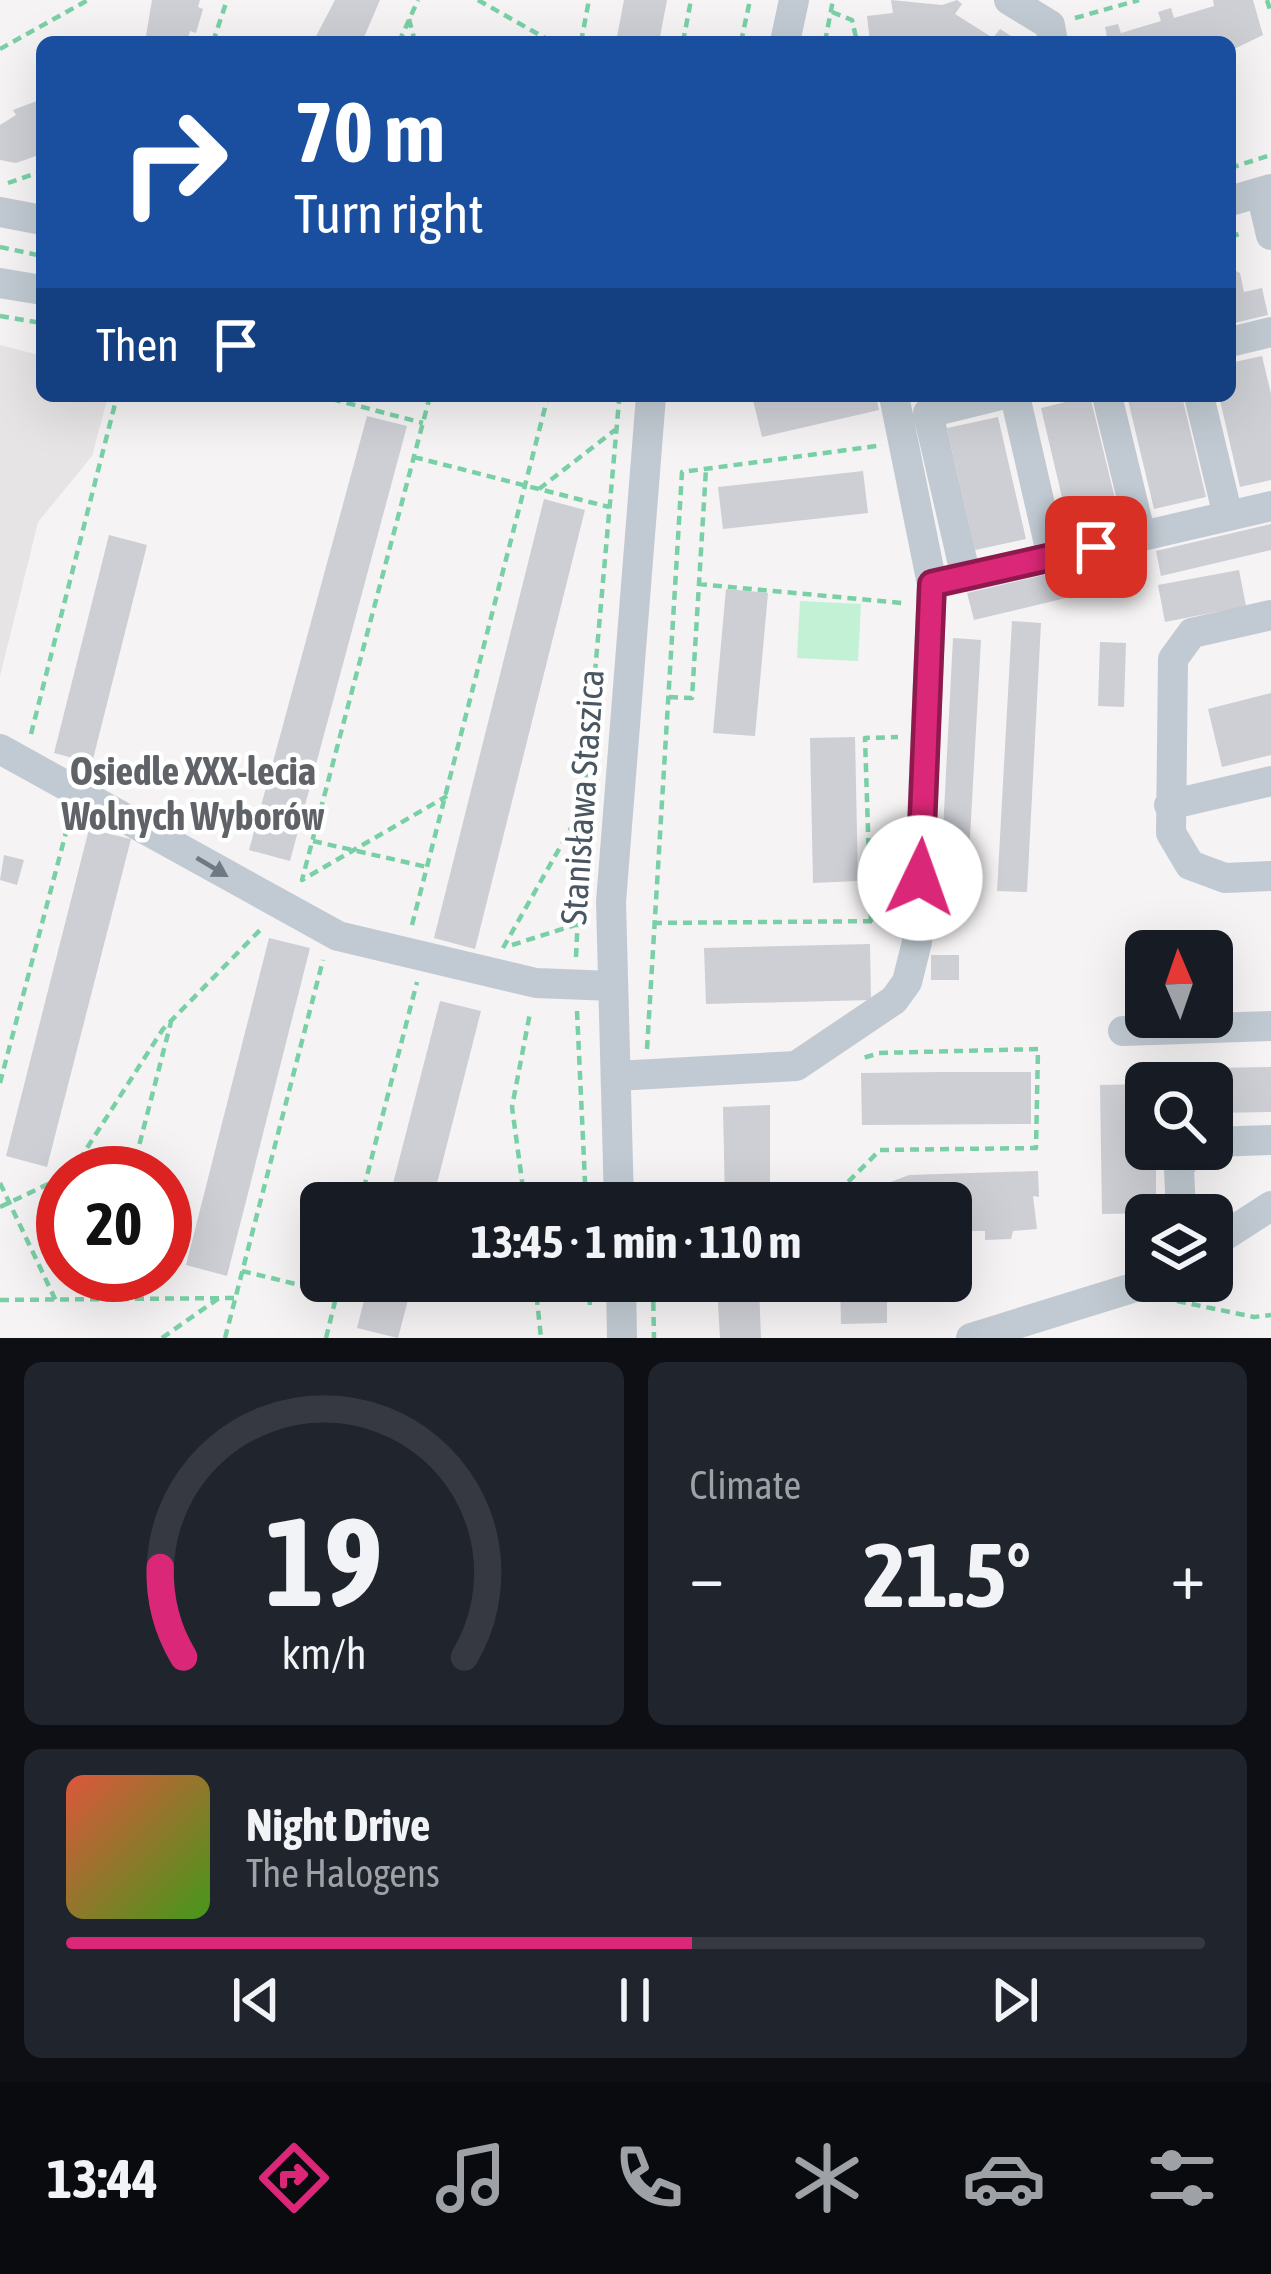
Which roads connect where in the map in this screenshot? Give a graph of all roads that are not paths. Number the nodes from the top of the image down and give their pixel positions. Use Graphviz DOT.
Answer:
graph roads {
  1 [pos="794,0"];
  2 [pos="1009,0"];
  3 [pos="1051,34"];
  4 [pos="786,36"];
  5 [pos="1266,191"];
  6 [pos="1236,199"];
  7 [pos="0,212"];
  8 [pos="36,219"];
  9 [pos="1271,235"];
  10 [pos="0,283"];
  11 [pos="36,288"];
  12 [pos="1271,332"];
  13 [pos="1236,341"];
  14 [pos="651,402"];
  15 [pos="972,402"];
  16 [pos="1016,402"];
  17 [pos="1108,402"];
  18 [pos="1200,402"];
  19 [pos="901,418"];
  20 [pos="1271,506"];
  21 [pos="1228,516"];
  22 [pos="1141,536"];
  23 [pos="1052,557"];
  24 [pos="966,577"];
  25 [pos="920,594"];
  26 [pos="1271,615"];
  27 [pos="12,755"];
  28 [pos="1271,781"];
  29 [pos="1169,805"];
  30 [pos="1271,876"];
  31 [pos="613,986"];
  32 [pos="1271,1026"];
  33 [pos="1123,1030"];
  34 [pos="631,1076"];
  35 [pos="1271,1140"];
  36 [pos="1233,1141"];
  37 [pos="621,1182"];
  38 [pos="1271,1206"];
  39 [pos="1233,1230"];
  40 [pos="1125,1299"];
  41 [pos="621,1302"];
  42 [pos="622,1338"];
  43 [pos="971,1338"];
  1 -- 4 [label="street"];
  2 -- 3 [label="street"];
  5 -- 6 [label="street"];
  5 -- 9 [label="street"];
  7 -- 8 [label="street"];
  10 -- 11 [label="street"];
  12 -- 13 [label="street"];
  14 -- 31 [label="street, Stanisława Staszica"];
  15 -- 19 [label="street"];
  16 -- 23 [label="street"];
  17 -- 22 [label="street"];
  18 -- 21 [label="street"];
  19 -- 24 [label="street"];
  19 -- 25 [label="street"];
  20 -- 21 [label="street"];
  21 -- 22 [label="street"];
  22 -- 23 [label="street"];
  23 -- 24 [label="street"];
  24 -- 25 [label="street"];
  25 -- 34 [label="street"];
  26 -- 29 [label="street"];
  27 -- 31 [label="street, one-way"];
  28 -- 29 [label="street"];
  29 -- 30 [label="street"];
  31 -- 34 [label="street, Stanisława Staszica"];
  32 -- 33 [label="street"];
  34 -- 37 [label="street, Stanisława Staszica"];
  35 -- 36 [label="street"];
  38 -- 39 [label="street"];
  40 -- 43 [label="street"];
  41 -- 42 [label="street"];
}
